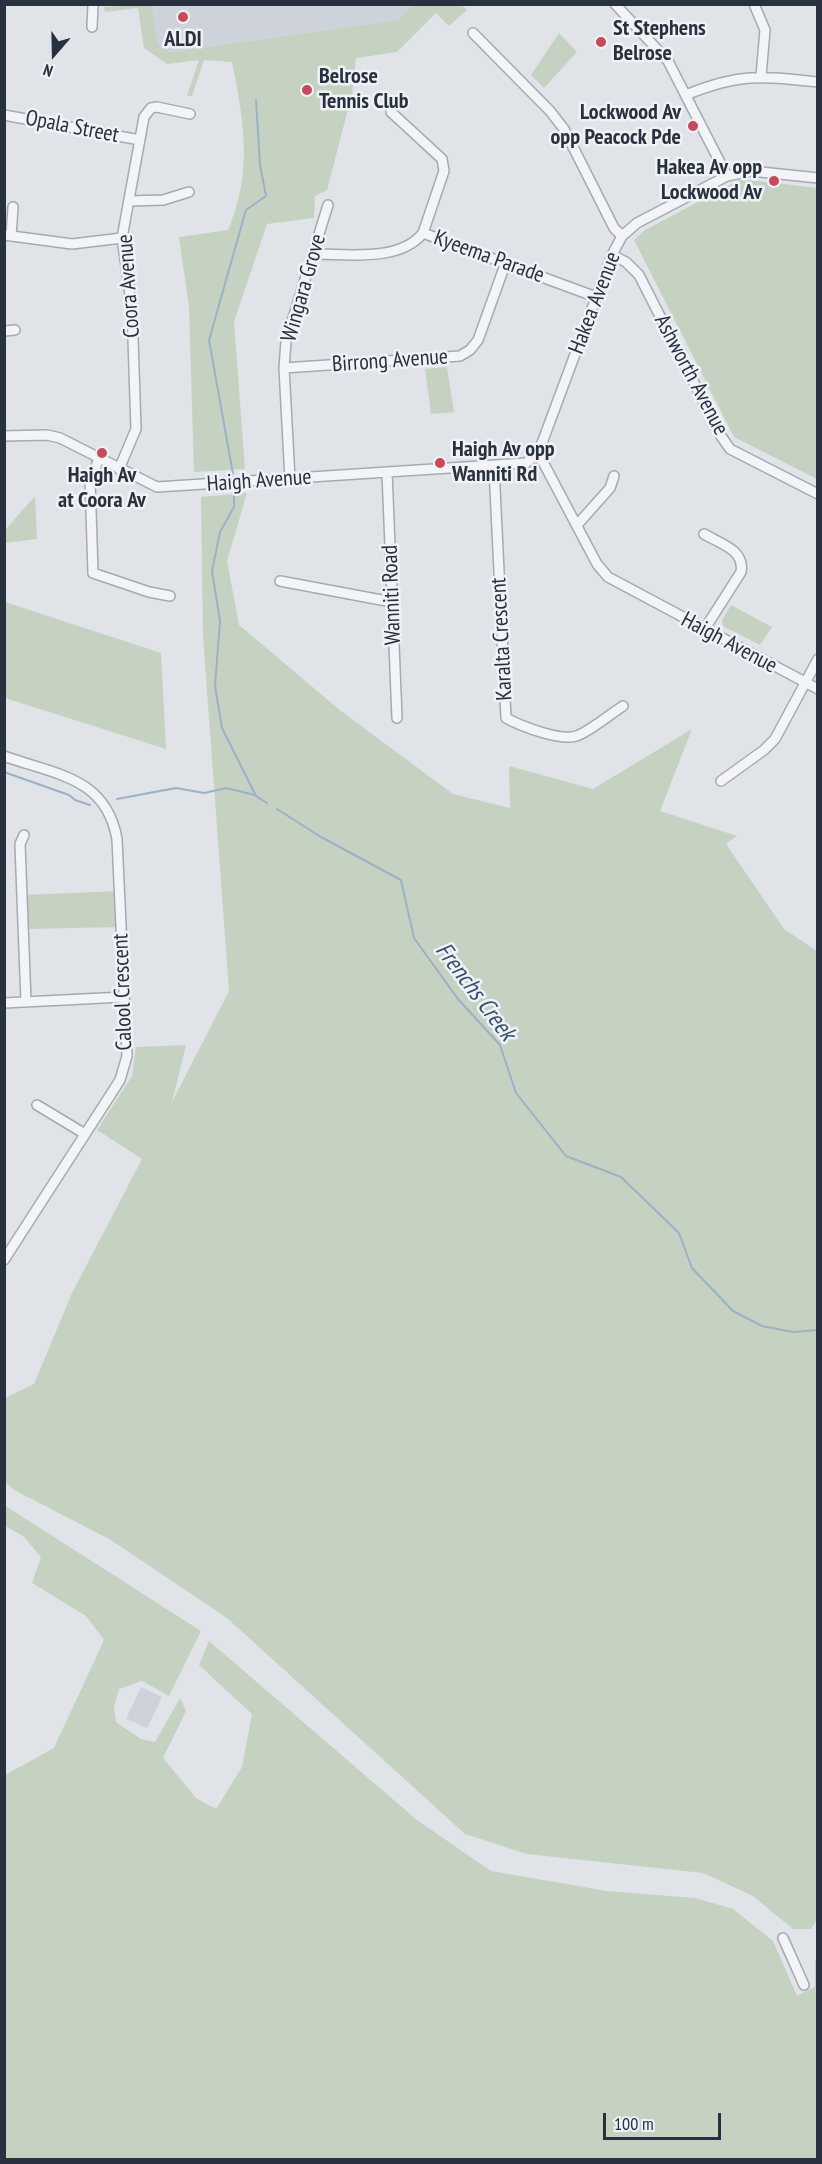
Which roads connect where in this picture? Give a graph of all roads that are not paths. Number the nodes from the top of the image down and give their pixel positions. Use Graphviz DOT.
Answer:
graph roads {
  1 [pos="93,4"];
  2 [pos="615,4"];
  3 [pos="757,5"];
  4 [pos="92,27"];
  5 [pos="473,33"];
  6 [pos="761,76"];
  7 [pos="818,82"];
  8 [pos="686,94"];
  9 [pos="391,112"];
  10 [pos="190,114"];
  11 [pos="4,115"];
  12 [pos="140,140"];
  13 [pos="727,176"];
  14 [pos="818,178"];
  15 [pos="189,192"];
  16 [pos="130,201"];
  17 [pos="327,205"];
  18 [pos="13,207"];
  19 [pos="423,233"];
  20 [pos="8,235"];
  21 [pos="622,236"];
  22 [pos="122,238"];
  23 [pos="314,254"];
  24 [pos="612,255"];
  25 [pos="506,262"];
  26 [pos="597,297"];
  27 [pos="284,368"];
  28 [pos="4,436"];
  29 [pos="536,455"];
  30 [pos="99,459"];
  31 [pos="494,466"];
  32 [pos="119,469"];
  33 [pos="387,472"];
  34 [pos="614,476"];
  35 [pos="290,479"];
  36 [pos="818,494"];
  37 [pos="577,525"];
  38 [pos="704,534"];
  39 [pos="280,581"];
  40 [pos="170,596"];
  41 [pos="392,602"];
  42 [pos="704,630"];
  43 [pos="818,659"];
  44 [pos="805,683"];
  45 [pos="818,689"];
  46 [pos="622,705"];
  47 [pos="397,718"];
  48 [pos="4,756"];
  49 [pos="721,781"];
  50 [pos="24,835"];
  51 [pos="123,998"];
  52 [pos="26,1002"];
  53 [pos="4,1003"];
  54 [pos="37,1105"];
  55 [pos="85,1134"];
  56 [pos="4,1260"];
  57 [pos="783,1938"];
  58 [pos="804,1985"];
  1 -- 4 [label="street"];
  2 -- 8 [label="street"];
  3 -- 6 [label="street"];
  5 -- 21 [label="street"];
  6 -- 7 [label="street"];
  6 -- 8 [label="street"];
  8 -- 13 [label="street"];
  9 -- 19 [label="street"];
  10 -- 12 [label="street, Coora Avenue"];
  11 -- 12 [label="street, Opala Street"];
  12 -- 16 [label="street, Coora Avenue"];
  13 -- 14 [label="street, Hakea Avenue"];
  13 -- 21 [label="street, Hakea Avenue"];
  15 -- 16 [label="street"];
  16 -- 22 [label="street, Coora Avenue"];
  17 -- 23 [label="street, Wingara Grove"];
  18 -- 20 [label="street"];
  19 -- 23 [label="street, Kyeema Parade"];
  19 -- 25 [label="street, Kyeema Parade"];
  20 -- 22 [label="street"];
  21 -- 24 [label="street, Hakea Avenue"];
  22 -- 32 [label="street, Coora Avenue"];
  23 -- 27 [label="street, Wingara Grove"];
  24 -- 26 [label="street, Hakea Avenue"];
  24 -- 36 [label="street, Ashworth Avenue"];
  25 -- 26 [label="street, Kyeema Parade"];
  25 -- 27 [label="street, Birrong Avenue"];
  26 -- 29 [label="street, Hakea Avenue"];
  27 -- 35 [label="street, Wingara Grove"];
  28 -- 30 [label="street, Haigh Avenue"];
  29 -- 31 [label="street, Haigh Avenue"];
  29 -- 37 [label="street, Haigh Avenue"];
  30 -- 32 [label="street, Haigh Avenue"];
  30 -- 40 [label="street"];
  31 -- 33 [label="street, Haigh Avenue"];
  31 -- 46 [label="street, Karalta Crescent"];
  32 -- 35 [label="street, Haigh Avenue"];
  33 -- 35 [label="street, Haigh Avenue"];
  33 -- 41 [label="street, Wanniti Road"];
  34 -- 37 [label="street"];
  37 -- 42 [label="street, Haigh Avenue"];
  38 -- 42 [label="street"];
  39 -- 41 [label="street"];
  41 -- 47 [label="street, Wanniti Road"];
  42 -- 44 [label="street, Haigh Avenue"];
  43 -- 44 [label="street"];
  44 -- 45 [label="street, Haigh Avenue"];
  44 -- 49 [label="street"];
  48 -- 51 [label="street, Calool Crescent"];
  50 -- 52 [label="street"];
  51 -- 52 [label="street"];
  51 -- 55 [label="street, Calool Crescent"];
  52 -- 53 [label="street"];
  54 -- 55 [label="street"];
  55 -- 56 [label="street, Calool Crescent"];
  57 -- 58 [label="street"];
}
